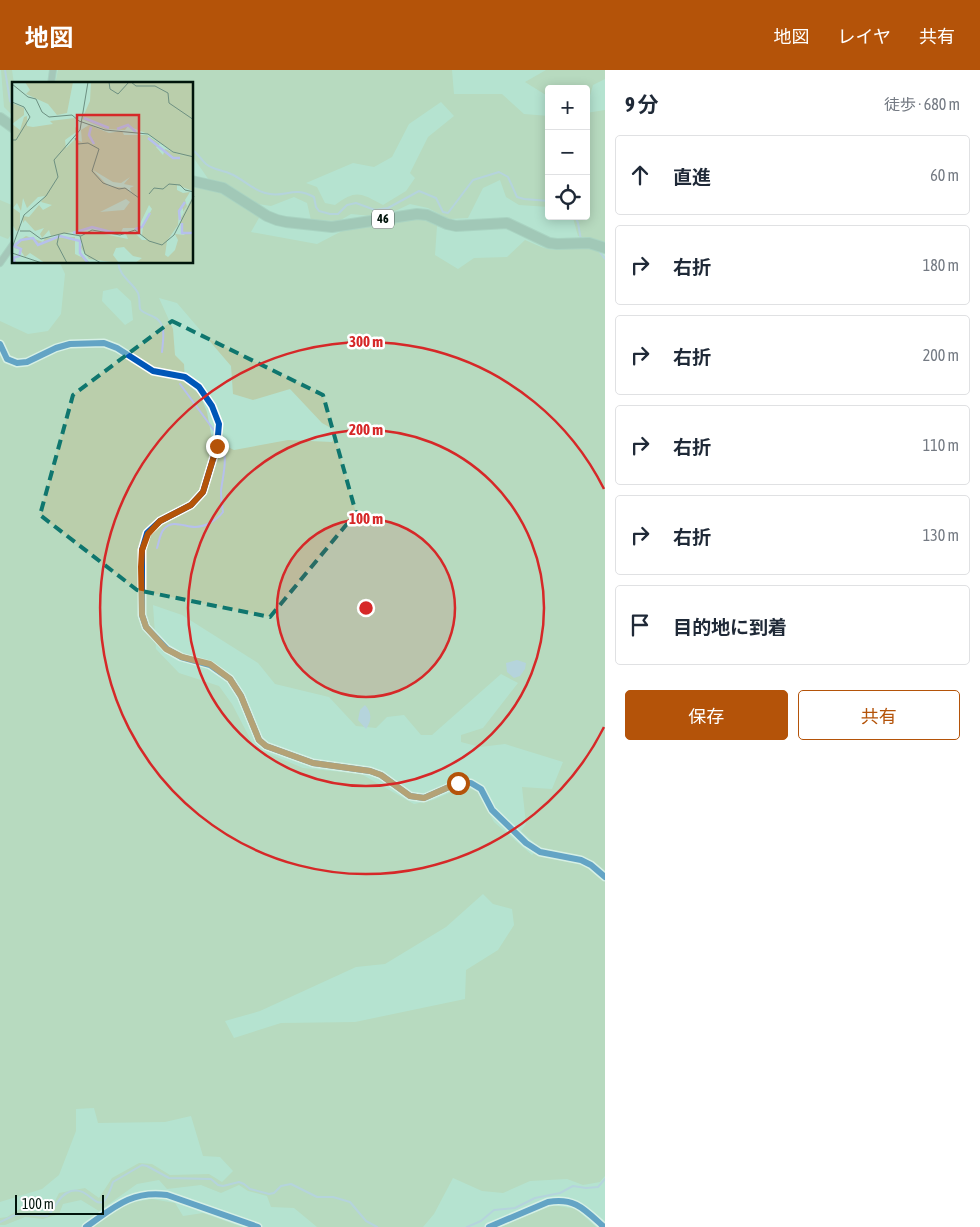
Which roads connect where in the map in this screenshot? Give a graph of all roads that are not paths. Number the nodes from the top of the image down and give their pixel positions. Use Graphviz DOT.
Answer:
graph roads {
  1 [pos="0,118"];
  2 [pos="12,127"];
  3 [pos="194,181"];
  4 [pos="12,245"];
  5 [pos="602,247"];
  6 [pos="0,263"];
  7 [pos="0,344"];
  8 [pos="605,878"];
  9 [pos="86,1227"];
  10 [pos="258,1227"];
  11 [pos="488,1227"];
  12 [pos="604,1227"];
  1 -- 2 [label="main road"];
  3 -- 5 [label="main road, 46"];
  4 -- 6 [label="street"];
  7 -- 8 [label="street"];
  9 -- 10 [label="street"];
  11 -- 12 [label="street"];
}
